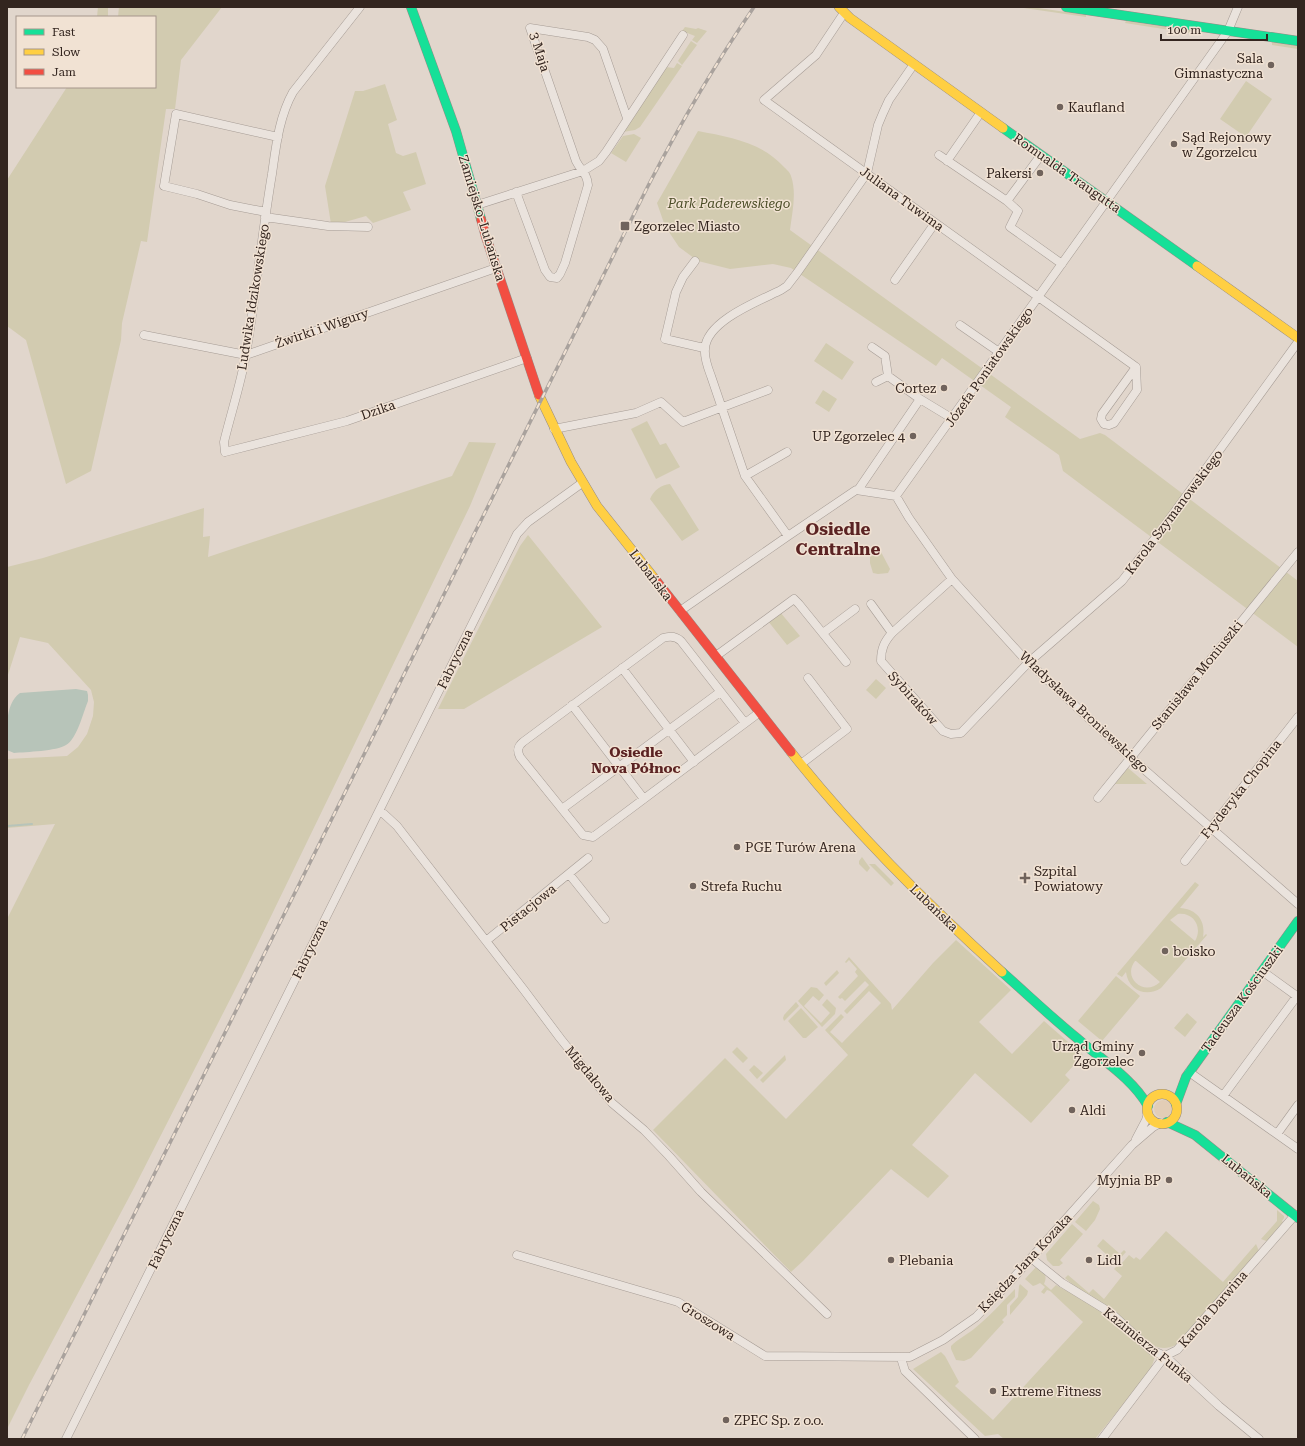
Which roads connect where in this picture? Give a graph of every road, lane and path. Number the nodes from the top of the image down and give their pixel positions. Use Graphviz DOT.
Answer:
graph roads {
  1 [pos="360,7"];
  2 [pos="411,7"];
  3 [pos="1066,7"];
  4 [pos="1238,7"];
  5 [pos="843,9"];
  6 [pos="1228,31"];
  7 [pos="684,35"];
  8 [pos="1298,41"];
  9 [pos="914,64"];
  10 [pos="981,112"];
  11 [pos="627,118"];
  12 [pos="278,137"];
  13 [pos="1041,154"];
  14 [pos="939,155"];
  15 [pos="947,161"];
  16 [pos="584,171"];
  17 [pos="866,173"];
  18 [pos="516,192"];
  19 [pos="1106,201"];
  20 [pos="1007,202"];
  21 [pos="477,204"];
  22 [pos="265,215"];
  23 [pos="935,223"];
  24 [pos="368,227"];
  25 [pos="695,261"];
  26 [pos="1062,264"];
  27 [pos="496,268"];
  28 [pos="895,280"];
  29 [pos="1039,296"];
  30 [pos="960,325"];
  31 [pos="144,335"];
  32 [pos="1298,338"];
  33 [pos="1298,342"];
  34 [pos="872,347"];
  35 [pos="704,348"];
  36 [pos="999,352"];
  37 [pos="246,355"];
  38 [pos="527,358"];
  39 [pos="1136,367"];
  40 [pos="888,376"];
  41 [pos="876,382"];
  42 [pos="768,390"];
  43 [pos="920,399"];
  44 [pos="721,407"];
  45 [pos="952,419"];
  46 [pos="554,429"];
  47 [pos="226,452"];
  48 [pos="787,452"];
  49 [pos="744,476"];
  50 [pos="582,482"];
  51 [pos="858,490"];
  52 [pos="896,496"];
  53 [pos="788,536"];
  54 [pos="1298,552"];
  55 [pos="952,579"];
  56 [pos="871,604"];
  57 [pos="855,609"];
  58 [pos="680,611"];
  59 [pos="823,633"];
  60 [pos="892,633"];
  61 [pos="716,656"];
  62 [pos="846,662"];
  63 [pos="1029,662"];
  64 [pos="622,668"];
  65 [pos="808,678"];
  66 [pos="720,692"];
  67 [pos="572,705"];
  68 [pos="760,712"];
  69 [pos="1298,718"];
  70 [pos="745,723"];
  71 [pos="670,730"];
  72 [pos="1130,758"];
  73 [pos="694,762"];
  74 [pos="801,764"];
  75 [pos="619,767"];
  76 [pos="1098,798"];
  77 [pos="644,799"];
  78 [pos="562,809"];
  79 [pos="379,811"];
  80 [pos="1211,828"];
  81 [pos="588,858"];
  82 [pos="1185,860"];
  83 [pos="569,874"];
  84 [pos="1298,904"];
  85 [pos="605,919"];
  86 [pos="1298,921"];
  87 [pos="486,941"];
  88 [pos="1262,971"];
  89 [pos="1297,996"];
  90 [pos="1187,1074"];
  91 [pos="1131,1083"];
  92 [pos="1161,1095"];
  93 [pos="1223,1096"];
  94 [pos="1298,1105"];
  95 [pos="1176,1108"];
  96 [pos="1148,1110"];
  97 [pos="1164,1123"];
  98 [pos="1277,1134"];
  99 [pos="1195,1135"];
  100 [pos="1132,1145"];
  101 [pos="1298,1149"];
  102 [pos="1297,1217"];
  103 [pos="517,1255"];
  104 [pos="1031,1258"];
  105 [pos="827,1314"];
  106 [pos="1165,1356"];
  107 [pos="901,1358"];
  108 [pos="66,1439"];
  109 [pos="975,1439"];
  110 [pos="1102,1439"];
  111 [pos="1259,1439"];
  1 -- 12 [label="street, Ludwika Idzikowskiego"];
  2 -- 21 [label="main road, Zamiejsko-Lubańska"];
  3 -- 6 [label="main road"];
  4 -- 6 [label="street, Józefa Poniatowskiego"];
  5 -- 9 [label="main road, Romualda Traugutta"];
  5 -- 17 [label="street, Juliana Tuwima"];
  6 -- 8 [label="main road"];
  6 -- 19 [label="street, Józefa Poniatowskiego"];
  7 -- 11 [label="street"];
  9 -- 10 [label="main road, Romualda Traugutta"];
  9 -- 17 [label="street"];
  10 -- 13 [label="main road, Romualda Traugutta"];
  10 -- 15 [label="street"];
  11 -- 16 [label="street"];
  11 -- 16 [label="street, 3 Maja"];
  12 -- 22 [label="street, Ludwika Idzikowskiego"];
  12 -- 22 [label="street, Ludwika Idzikowskiego"];
  13 -- 19 [label="main road, Romualda Traugutta"];
  13 -- 20 [label="street"];
  14 -- 15 [label="street"];
  15 -- 20 [label="street"];
  16 -- 18 [label="street"];
  16 -- 18 [label="street"];
  17 -- 23 [label="street, Juliana Tuwima"];
  17 -- 35 [label="street"];
  18 -- 21 [label="street"];
  19 -- 26 [label="street, Józefa Poniatowskiego"];
  19 -- 32 [label="main road, Romualda Traugutta"];
  20 -- 26 [label="street"];
  21 -- 27 [label="main road, Zamiejsko-Lubańska"];
  22 -- 24 [label="street"];
  22 -- 37 [label="street, Ludwika Idzikowskiego"];
  23 -- 28 [label="street"];
  23 -- 29 [label="street, Juliana Tuwima"];
  25 -- 35 [label="street"];
  26 -- 29 [label="street, Józefa Poniatowskiego"];
  27 -- 37 [label="street, Żwirki i Wigury"];
  27 -- 38 [label="main road, Zamiejsko-Lubańska"];
  29 -- 36 [label="street, Józefa Poniatowskiego"];
  29 -- 39 [label="street, Juliana Tuwima"];
  30 -- 36 [label="street"];
  31 -- 37 [label="street"];
  33 -- 63 [label="street, Karola Szymanowskiego"];
  34 -- 40 [label="street"];
  35 -- 44 [label="street"];
  36 -- 45 [label="street, Józefa Poniatowskiego"];
  37 -- 47 [label="street, Ludwika Idzikowskiego"];
  38 -- 46 [label="main road, Zamiejsko-Lubańska"];
  38 -- 47 [label="street, Dzika"];
  39 -- 39 [label="street"];
  40 -- 41 [label="street"];
  40 -- 43 [label="street"];
  42 -- 44 [label="street"];
  43 -- 45 [label="street"];
  43 -- 51 [label="street"];
  44 -- 46 [label="street"];
  44 -- 49 [label="street"];
  45 -- 52 [label="street, Józefa Poniatowskiego"];
  46 -- 50 [label="main road, Lubańska"];
  48 -- 49 [label="street"];
  49 -- 53 [label="street"];
  50 -- 58 [label="main road, Lubańska"];
  50 -- 79 [label="street, Fabryczna"];
  51 -- 52 [label="street"];
  51 -- 53 [label="street"];
  52 -- 55 [label="street, Władysława Broniewskiego"];
  53 -- 58 [label="street"];
  54 -- 72 [label="street, Stanisława Moniuszki"];
  55 -- 60 [label="street, Sybiraków"];
  55 -- 63 [label="street, Władysława Broniewskiego"];
  56 -- 60 [label="street"];
  57 -- 59 [label="street"];
  58 -- 61 [label="main road, Lubańska"];
  59 -- 61 [label="street"];
  59 -- 62 [label="street"];
  60 -- 63 [label="street, Sybiraków"];
  61 -- 68 [label="main road, Lubańska"];
  63 -- 72 [label="street, Władysława Broniewskiego"];
  64 -- 66 [label="street"];
  64 -- 67 [label="street"];
  64 -- 71 [label="street"];
  65 -- 74 [label="street"];
  66 -- 70 [label="street"];
  66 -- 71 [label="street"];
  67 -- 75 [label="street"];
  67 -- 78 [label="street"];
  68 -- 70 [label="street"];
  68 -- 74 [label="main road, Lubańska"];
  69 -- 80 [label="street, Fryderyka Chopina"];
  70 -- 73 [label="street"];
  71 -- 73 [label="street"];
  71 -- 75 [label="street"];
  72 -- 76 [label="street, Stanisława Moniuszki"];
  72 -- 80 [label="street, Władysława Broniewskiego"];
  73 -- 77 [label="street"];
  74 -- 91 [label="main road, Lubańska"];
  75 -- 77 [label="street"];
  75 -- 78 [label="street"];
  77 -- 78 [label="street"];
  79 -- 87 [label="street, Migdałowa"];
  79 -- 108 [label="street, Fabryczna"];
  80 -- 82 [label="street, Fryderyka Chopina"];
  80 -- 84 [label="street, Władysława Broniewskiego"];
  81 -- 83 [label="street, Pistacjowa"];
  83 -- 85 [label="street"];
  83 -- 87 [label="street, Pistacjowa"];
  86 -- 88 [label="main road, Tadeusza Kościuszki"];
  87 -- 105 [label="street, Migdałowa"];
  88 -- 89 [label="street"];
  88 -- 90 [label="main road, Tadeusza Kościuszki"];
  89 -- 93 [label="street"];
  90 -- 92 [label="main road, Tadeusza Kościuszki"];
  90 -- 93 [label="street"];
  90 -- 95 [label="main road, Tadeusza Kościuszki"];
  91 -- 92 [label="main road, Lubańska"];
  91 -- 96 [label="main road, Lubańska"];
  92 -- 95 [label="main road"];
  92 -- 96 [label="main road"];
  93 -- 98 [label="street"];
  94 -- 98 [label="street"];
  95 -- 97 [label="main road"];
  95 -- 99 [label="main road, Lubańska"];
  96 -- 97 [label="main road"];
  96 -- 100 [label="street, Księdza Jana Kozaka"];
  97 -- 99 [label="main road, Lubańska"];
  97 -- 100 [label="street, Księdza Jana Kozaka"];
  98 -- 101 [label="street"];
  99 -- 102 [label="main road, Lubańska"];
  100 -- 104 [label="street, Księdza Jana Kozaka"];
  102 -- 106 [label="street, Karola Darwina"];
  103 -- 107 [label="street, Groszowa"];
  104 -- 106 [label="street, Kazimierza Funka"];
  104 -- 107 [label="street, Księdza Jana Kozaka"];
  106 -- 110 [label="street, Karola Darwina"];
  106 -- 111 [label="street, Kazimierza Funka"];
  107 -- 109 [label="street"];
}
